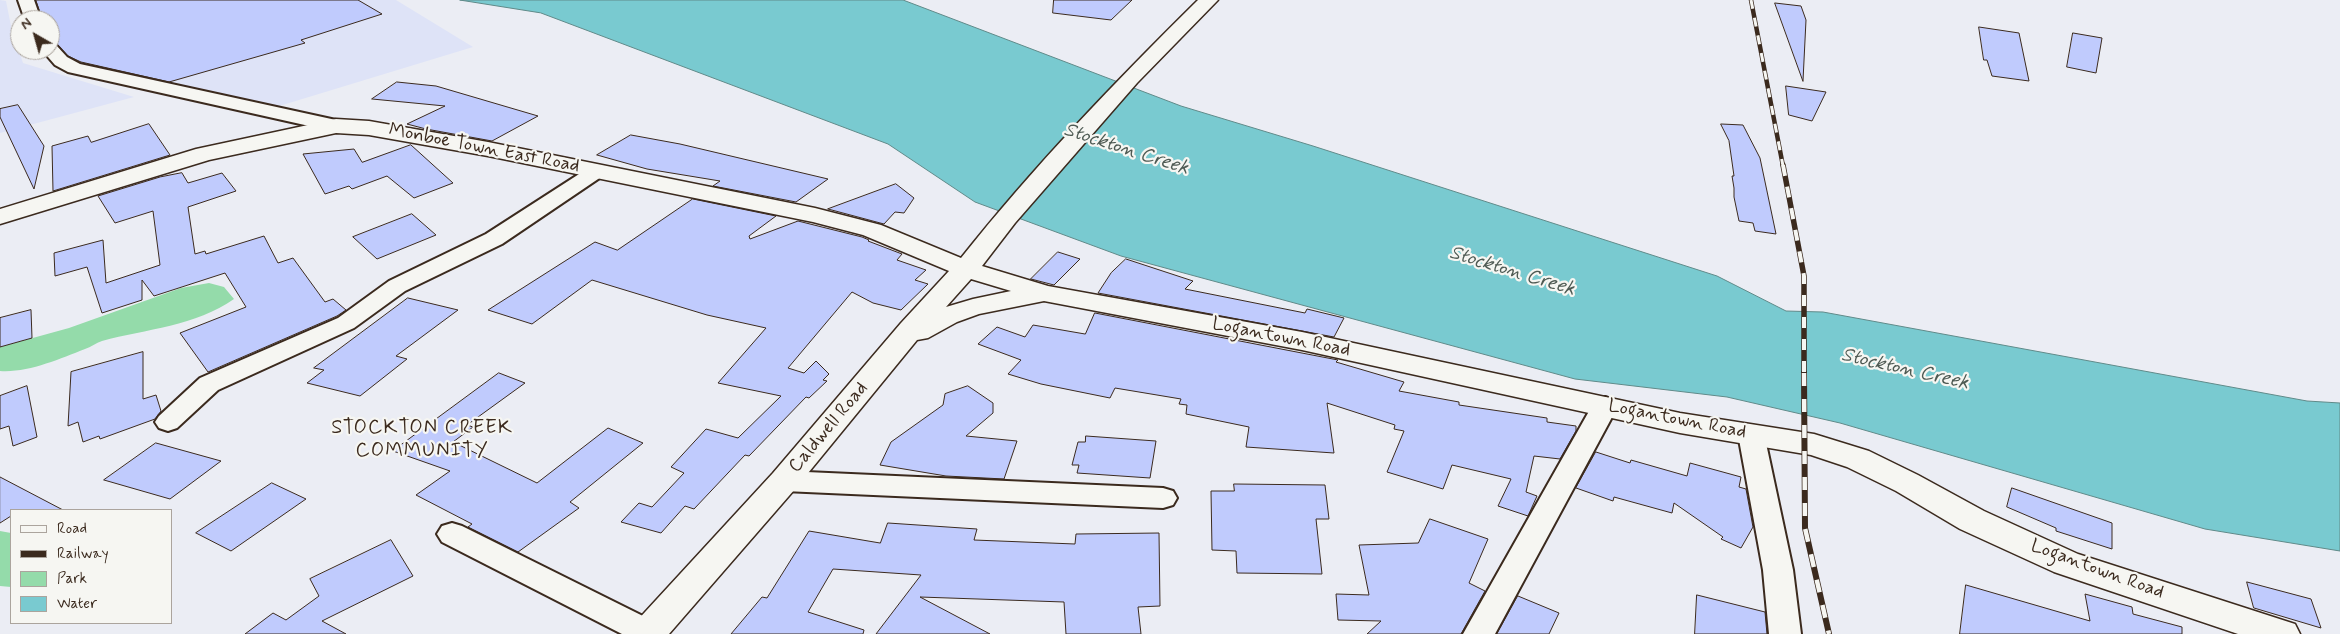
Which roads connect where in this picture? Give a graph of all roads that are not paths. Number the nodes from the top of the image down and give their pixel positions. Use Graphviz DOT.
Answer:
graph roads {
  1 [pos="1209,0"];
  2 [pos="60,60"];
  3 [pos="336,126"];
  4 [pos="597,171"];
  5 [pos="0,217"];
  6 [pos="966,269"];
  7 [pos="1044,293"];
  8 [pos="900,342"];
  9 [pos="1605,406"];
  10 [pos="168,422"];
  11 [pos="1751,434"];
  12 [pos="784,481"];
  13 [pos="1162,498"];
  14 [pos="452,534"];
  15 [pos="647,634"];
  16 [pos="1479,634"];
  17 [pos="1785,634"];
  18 [pos="2282,634"];
  1 -- 6 [label="street, Caldwell Road"];
  2 -- 3 [label="street"];
  3 -- 4 [label="street, Monboe Town East Road"];
  3 -- 5 [label="street, Monboe Town East Road"];
  4 -- 6 [label="street, Monboe Town East Road"];
  4 -- 10 [label="street"];
  6 -- 7 [label="street, Logantown Road"];
  6 -- 8 [label="street, Caldwell Road"];
  7 -- 8 [label="street, Logantown Road"];
  7 -- 9 [label="street, Logantown Road"];
  8 -- 12 [label="street, Caldwell Road"];
  9 -- 11 [label="street, Logantown Road"];
  9 -- 16 [label="street"];
  11 -- 17 [label="street"];
  11 -- 18 [label="street, Logantown Road"];
  12 -- 13 [label="street"];
  12 -- 15 [label="street, Caldwell Road"];
  14 -- 15 [label="street"];
}
